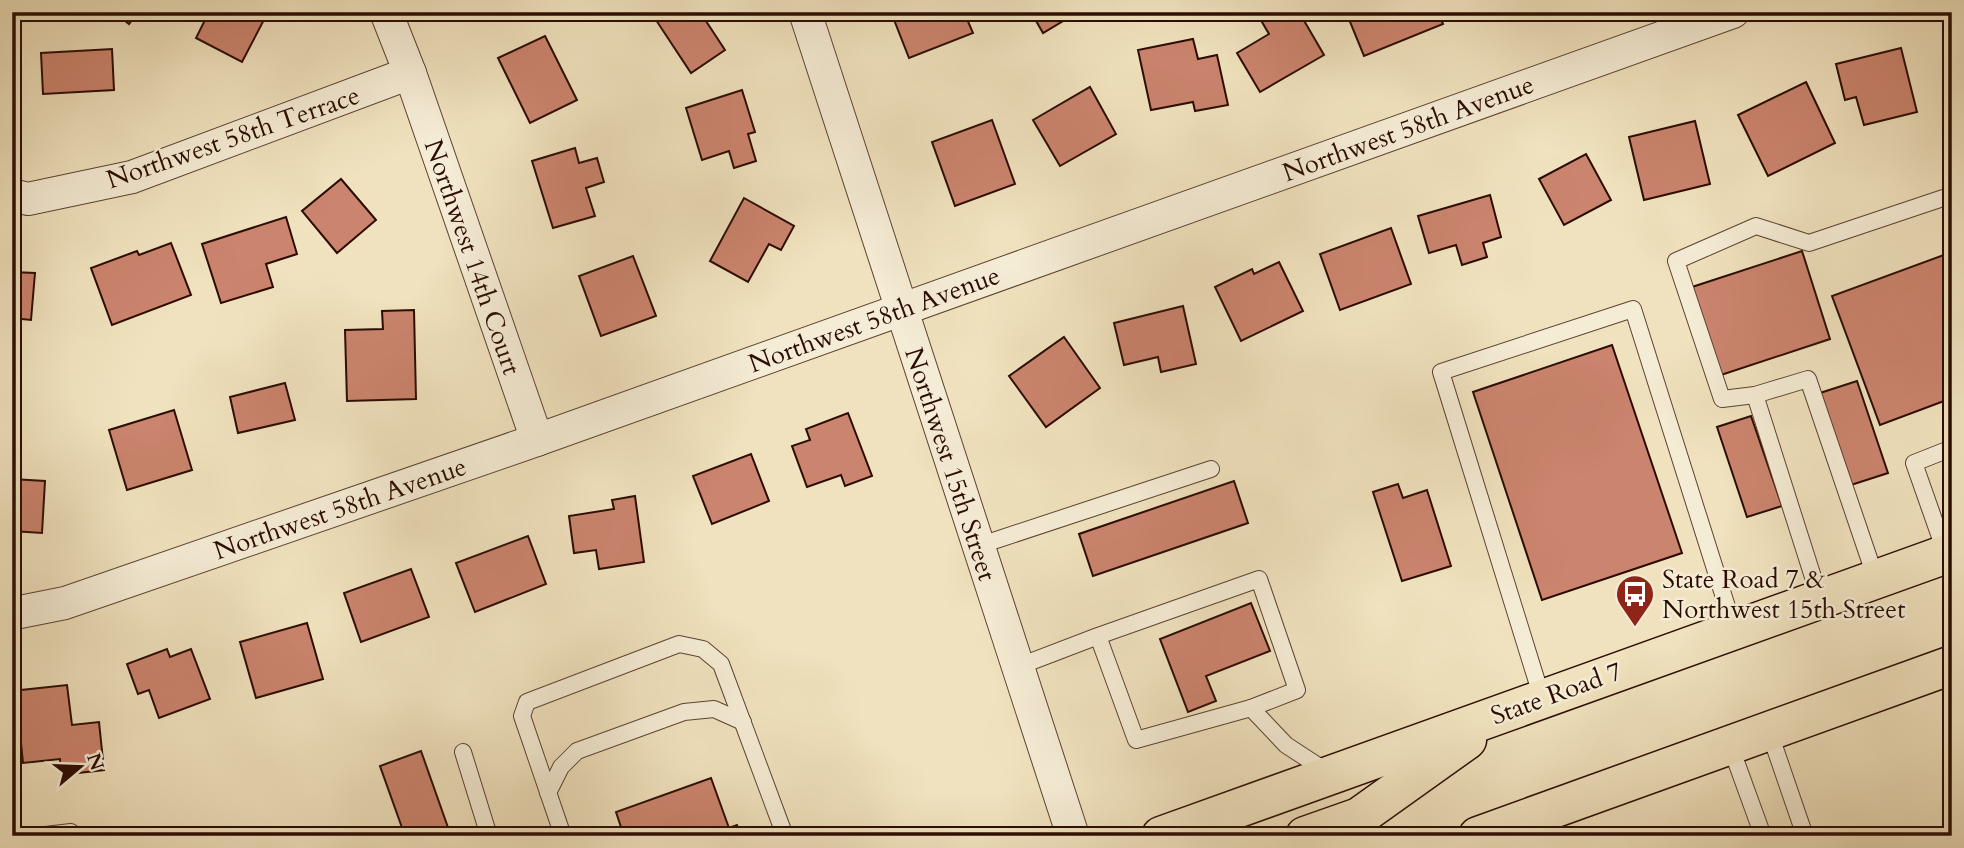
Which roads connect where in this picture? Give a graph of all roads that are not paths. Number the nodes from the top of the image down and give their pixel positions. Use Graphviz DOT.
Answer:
graph roads {
  1 [pos="386,12"];
  2 [pos="805,12"];
  3 [pos="1733,12"];
  4 [pos="410,74"];
  5 [pos="12,195"];
  6 [pos="1952,195"];
  7 [pos="900,309"];
  8 [pos="1755,395"];
  9 [pos="537,440"];
  10 [pos="1952,448"];
  11 [pos="1211,469"];
  12 [pos="978,546"];
  13 [pos="1949,553"];
  14 [pos="1876,579"];
  15 [pos="1820,599"];
  16 [pos="12,610"];
  17 [pos="1734,629"];
  18 [pos="1098,636"];
  19 [pos="1952,665"];
  20 [pos="1017,667"];
  21 [pos="1526,704"];
  22 [pos="1251,708"];
  23 [pos="743,722"];
  24 [pos="1769,731"];
  25 [pos="1730,745"];
  26 [pos="463,752"];
  27 [pos="1333,775"];
  28 [pos="548,793"];
  29 [pos="1501,832"];
  30 [pos="37,836"];
  31 [pos="69,836"];
  32 [pos="489,836"];
  33 [pos="563,836"];
  34 [pos="785,836"];
  35 [pos="1073,836"];
  36 [pos="1161,836"];
  37 [pos="1305,836"];
  38 [pos="1763,836"];
  39 [pos="1805,836"];
  1 -- 4 [label="street, Northwest 14th Court"];
  2 -- 7 [label="street, Northwest 15th Street"];
  3 -- 7 [label="street, Northwest 58th Avenue"];
  4 -- 5 [label="street, Northwest 58th Terrace"];
  4 -- 9 [label="street, Northwest 14th Court"];
  6 -- 8 [label="lane"];
  7 -- 9 [label="street, Northwest 58th Avenue"];
  7 -- 12 [label="street, Northwest 15th Street"];
  8 -- 14 [label="lane"];
  8 -- 15 [label="lane"];
  9 -- 16 [label="street, Northwest 58th Avenue"];
  10 -- 13 [label="lane"];
  11 -- 12 [label="lane"];
  12 -- 20 [label="street, Northwest 15th Street"];
  13 -- 14 [label="main road, State Road 7"];
  14 -- 15 [label="main road, State Road 7"];
  15 -- 17 [label="main road, State Road 7"];
  17 -- 21 [label="main road, State Road 7"];
  17 -- 21 [label="lane"];
  18 -- 20 [label="lane"];
  18 -- 22 [label="lane"];
  18 -- 22 [label="lane"];
  19 -- 24 [label="main road"];
  20 -- 35 [label="street, Northwest 15th Street"];
  21 -- 27 [label="main road, State Road 7"];
  21 -- 37 [label="main road"];
  22 -- 27 [label="lane"];
  23 -- 28 [label="lane"];
  23 -- 28 [label="lane"];
  23 -- 34 [label="lane"];
  24 -- 25 [label="main road"];
  24 -- 39 [label="lane"];
  25 -- 29 [label="main road"];
  25 -- 38 [label="lane"];
  26 -- 32 [label="lane"];
  27 -- 36 [label="main road, State Road 7"];
  28 -- 33 [label="lane"];
  30 -- 31 [label="lane"];
}
